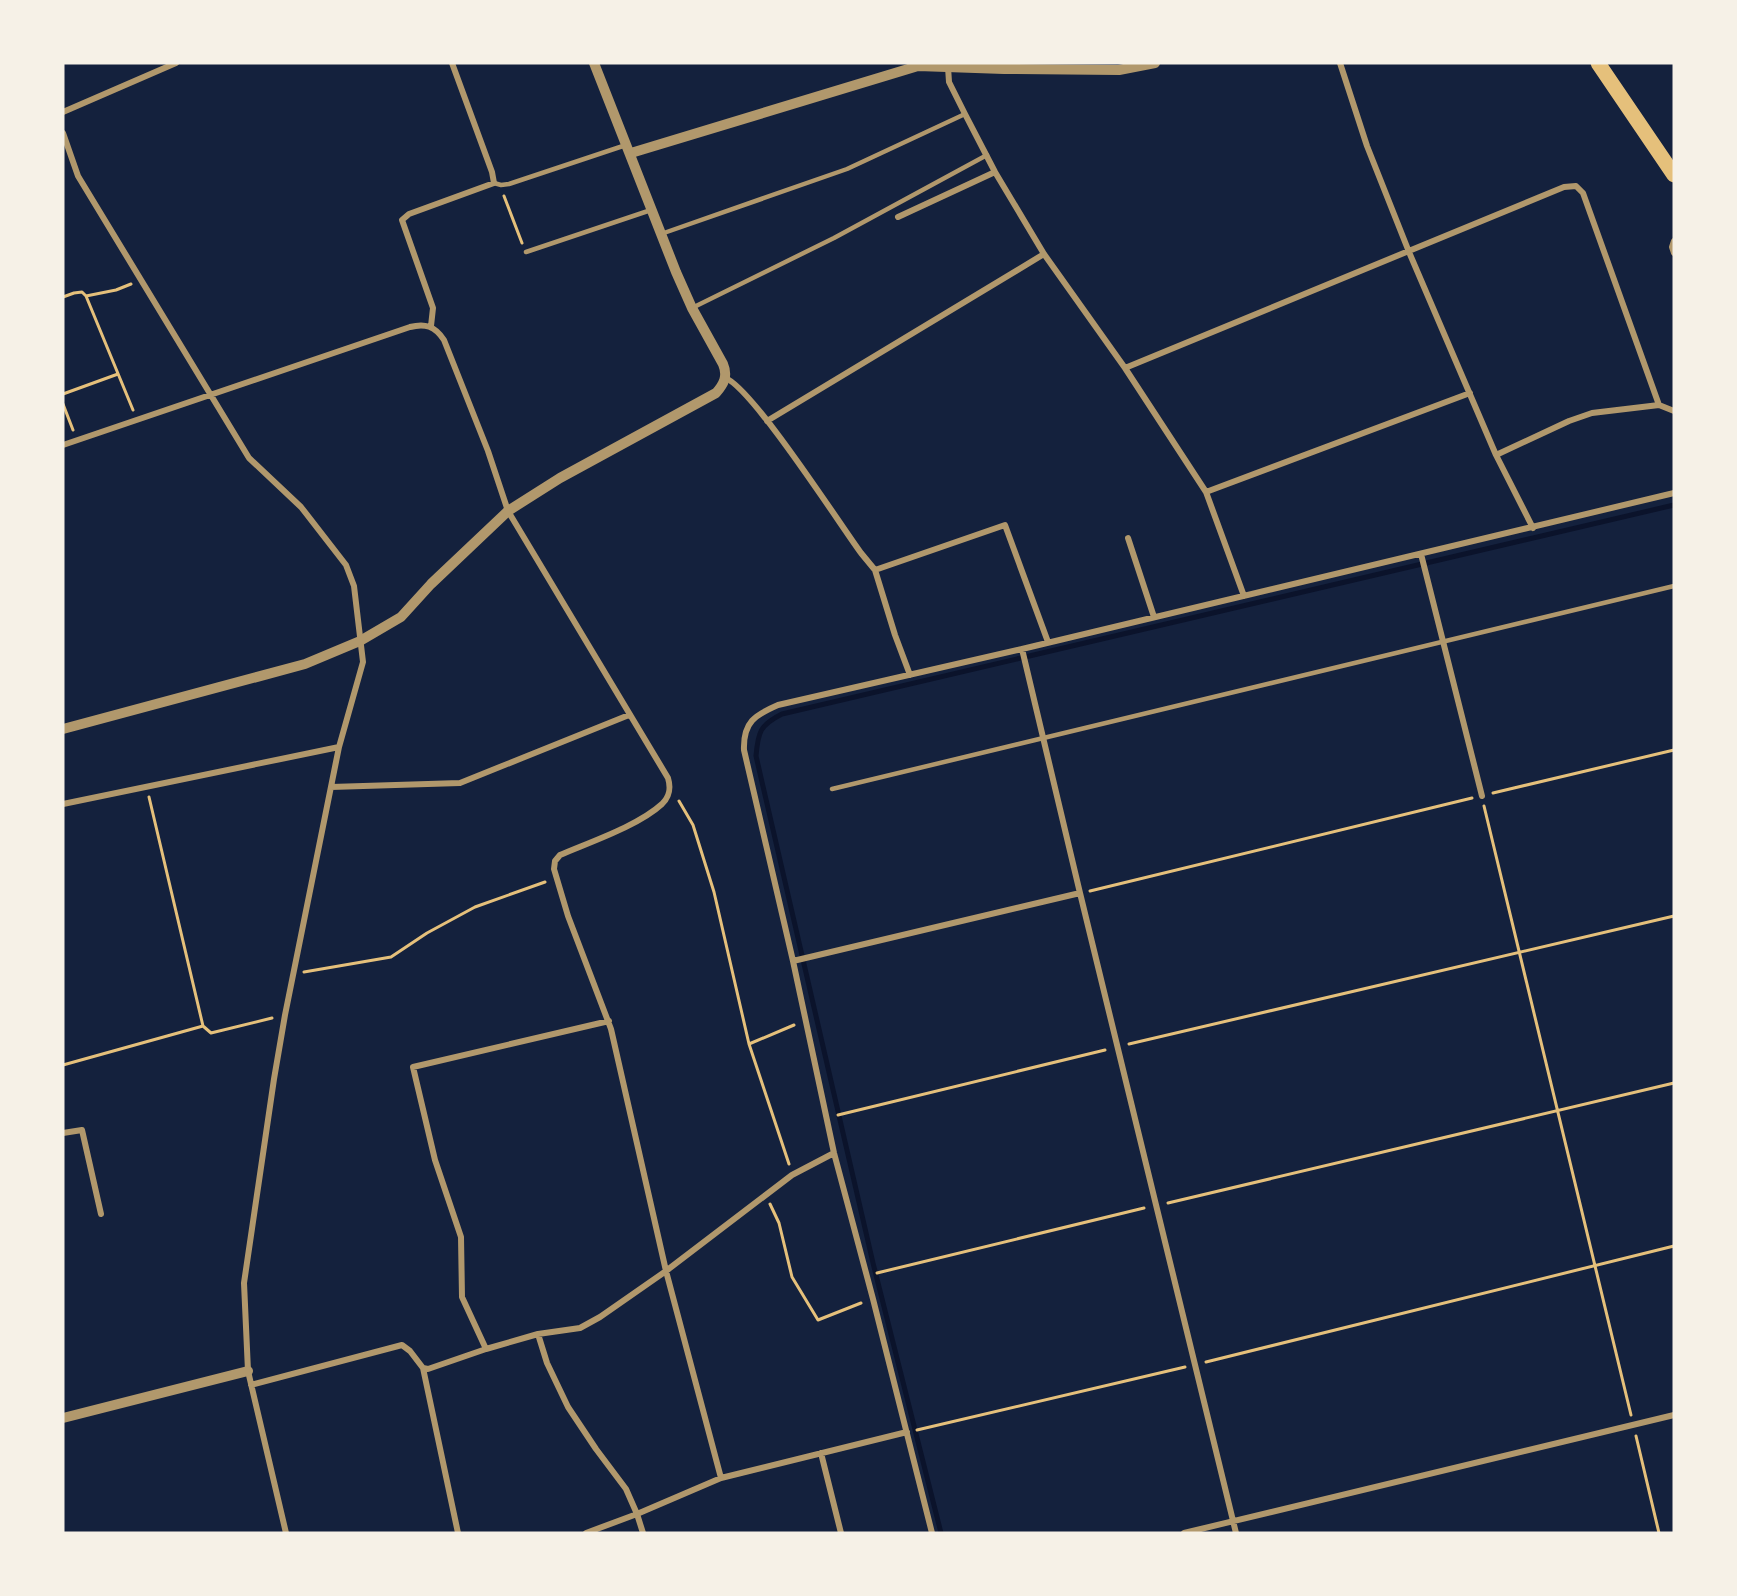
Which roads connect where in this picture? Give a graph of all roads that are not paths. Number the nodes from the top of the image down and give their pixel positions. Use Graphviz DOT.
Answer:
graph roads {
  1 [pos="176,63"];
  2 [pos="452,63"];
  3 [pos="594,63"];
  4 [pos="1155,63"];
  5 [pos="1340,63"];
  6 [pos="1598,63"];
  7 [pos="918,64"];
  8 [pos="1003,66"];
  9 [pos="948,67"];
  10 [pos="63,112"];
  11 [pos="965,114"];
  12 [pos="63,133"];
  13 [pos="629,149"];
  14 [pos="987,155"];
  15 [pos="995,172"];
  16 [pos="1674,175"];
  17 [pos="494,183"];
  18 [pos="652,210"];
  19 [pos="898,217"];
  20 [pos="661,234"];
  21 [pos="1674,241"];
  22 [pos="526,252"];
  23 [pos="1409,252"];
  24 [pos="1674,253"];
  25 [pos="1044,254"];
  26 [pos="692,308"];
  27 [pos="431,326"];
  28 [pos="1125,368"];
  29 [pos="725,378"];
  30 [pos="1470,393"];
  31 [pos="210,394"];
  32 [pos="1659,405"];
  33 [pos="1674,411"];
  34 [pos="767,421"];
  35 [pos="63,445"];
  36 [pos="1496,455"];
  37 [pos="1206,492"];
  38 [pos="1674,493"];
  39 [pos="508,511"];
  40 [pos="1533,528"];
  41 [pos="1128,538"];
  42 [pos="1421,554"];
  43 [pos="876,570"];
  44 [pos="1674,586"];
  45 [pos="1245,596"];
  46 [pos="1154,617"];
  47 [pos="360,641"];
  48 [pos="1048,642"];
  49 [pos="1443,642"];
  50 [pos="1022,650"];
  51 [pos="910,675"];
  52 [pos="630,715"];
  53 [pos="63,729"];
  54 [pos="1044,739"];
  55 [pos="339,747"];
  56 [pos="331,787"];
  57 [pos="832,789"];
  58 [pos="1482,796"];
  59 [pos="63,804"];
  60 [pos="1080,893"];
  61 [pos="793,961"];
  62 [pos="609,1021"];
  63 [pos="63,1133"];
  64 [pos="834,1153"];
  65 [pos="101,1214"];
  66 [pos="666,1271"];
  67 [pos="538,1334"];
  68 [pos="486,1349"];
  69 [pos="423,1368"];
  70 [pos="248,1371"];
  71 [pos="251,1384"];
  72 [pos="1674,1415"];
  73 [pos="63,1418"];
  74 [pos="907,1432"];
  75 [pos="821,1453"];
  76 [pos="721,1478"];
  77 [pos="637,1514"];
  78 [pos="1233,1521"];
  79 [pos="286,1533"];
  80 [pos="458,1533"];
  81 [pos="586,1533"];
  82 [pos="643,1533"];
  83 [pos="841,1533"];
  84 [pos="933,1533"];
  85 [pos="1184,1533"];
  86 [pos="1236,1533"];
  1 -- 10 [label="street"];
  2 -- 17 [label="street"];
  3 -- 13 [label="street"];
  4 -- 8 [label="street"];
  5 -- 23 [label="street"];
  6 -- 16 [label="main road"];
  7 -- 9 [label="street"];
  7 -- 13 [label="street"];
  8 -- 9 [label="street"];
  9 -- 11 [label="street"];
  11 -- 14 [label="street"];
  11 -- 20 [label="lane"];
  12 -- 31 [label="street"];
  13 -- 17 [label="lane"];
  13 -- 18 [label="street"];
  14 -- 15 [label="street"];
  14 -- 26 [label="lane"];
  15 -- 19 [label="street"];
  15 -- 25 [label="street"];
  17 -- 27 [label="street"];
  18 -- 20 [label="street"];
  18 -- 22 [label="lane"];
  20 -- 26 [label="street"];
  21 -- 24 [label="street"];
  23 -- 28 [label="street"];
  23 -- 30 [label="street"];
  23 -- 32 [label="street"];
  25 -- 28 [label="street"];
  25 -- 34 [label="street"];
  26 -- 29 [label="street"];
  27 -- 31 [label="street"];
  27 -- 39 [label="street"];
  28 -- 37 [label="street"];
  29 -- 34 [label="street"];
  29 -- 39 [label="street"];
  30 -- 36 [label="street"];
  30 -- 37 [label="street"];
  31 -- 35 [label="street"];
  31 -- 47 [label="street"];
  32 -- 33 [label="street"];
  32 -- 36 [label="street"];
  34 -- 43 [label="street"];
  36 -- 40 [label="street"];
  37 -- 45 [label="street"];
  38 -- 40 [label="street"];
  39 -- 47 [label="street"];
  39 -- 52 [label="street"];
  40 -- 42 [label="street"];
  41 -- 46 [label="street"];
  42 -- 45 [label="street"];
  42 -- 49 [label="street"];
  43 -- 48 [label="street"];
  43 -- 51 [label="street"];
  44 -- 49 [label="lane"];
  45 -- 46 [label="street"];
  46 -- 48 [label="street"];
  47 -- 53 [label="street"];
  47 -- 55 [label="street"];
  48 -- 50 [label="street"];
  49 -- 54 [label="lane"];
  49 -- 58 [label="street"];
  50 -- 51 [label="street"];
  50 -- 54 [label="street"];
  51 -- 61 [label="street"];
  52 -- 56 [label="street"];
  52 -- 62 [label="street"];
  54 -- 57 [label="lane"];
  54 -- 60 [label="street"];
  55 -- 56 [label="street"];
  55 -- 59 [label="street"];
  56 -- 70 [label="street"];
  60 -- 61 [label="street"];
  60 -- 78 [label="street"];
  61 -- 64 [label="street"];
  62 -- 66 [label="street"];
  62 -- 68 [label="street"];
  63 -- 65 [label="street"];
  64 -- 66 [label="street"];
  64 -- 74 [label="street"];
  66 -- 67 [label="street"];
  66 -- 76 [label="street"];
  67 -- 68 [label="street"];
  67 -- 77 [label="street"];
  68 -- 69 [label="street"];
  69 -- 71 [label="street"];
  69 -- 80 [label="street"];
  70 -- 71 [label="street"];
  70 -- 73 [label="street"];
  71 -- 79 [label="street"];
  72 -- 78 [label="street"];
  74 -- 75 [label="street"];
  74 -- 84 [label="street"];
  75 -- 76 [label="street"];
  75 -- 83 [label="street"];
  76 -- 77 [label="street"];
  77 -- 81 [label="street"];
  77 -- 82 [label="street"];
  78 -- 85 [label="street"];
  78 -- 86 [label="street"];
}
